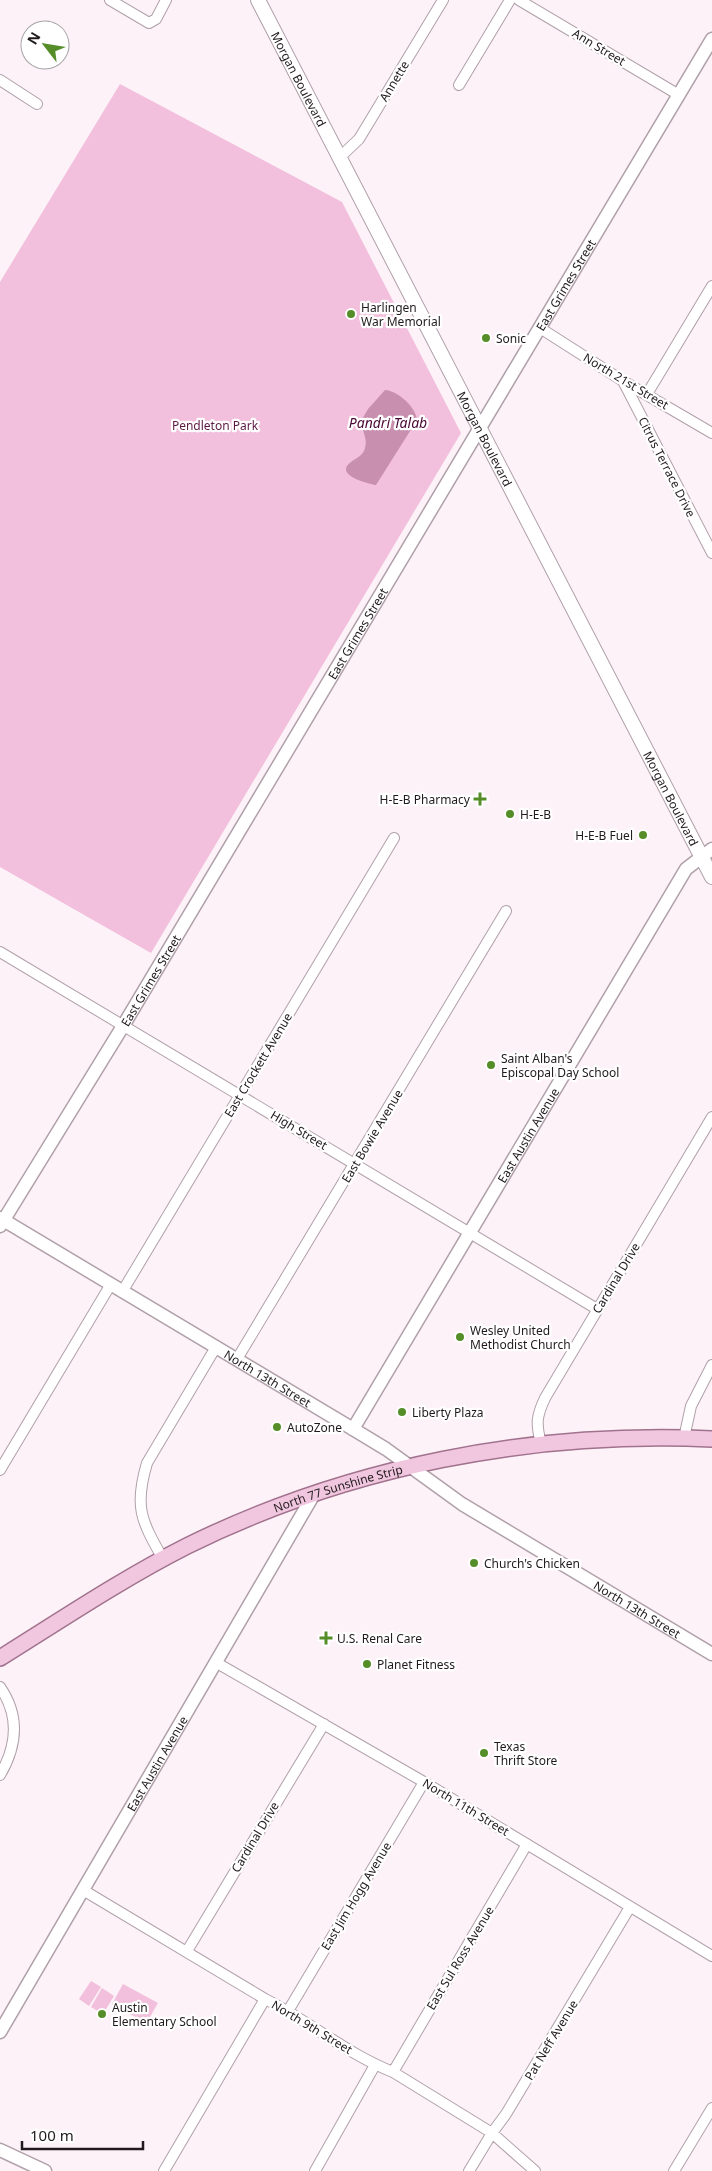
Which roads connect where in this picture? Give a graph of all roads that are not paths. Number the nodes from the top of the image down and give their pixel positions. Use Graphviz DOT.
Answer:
graph roads {
  1 [pos="110,0"];
  2 [pos="166,0"];
  3 [pos="258,0"];
  4 [pos="443,0"];
  5 [pos="510,0"];
  6 [pos="519,0"];
  7 [pos="712,39"];
  8 [pos="0,80"];
  9 [pos="459,85"];
  10 [pos="679,95"];
  11 [pos="37,104"];
  12 [pos="340,157"];
  13 [pos="712,286"];
  14 [pos="540,328"];
  15 [pos="623,380"];
  16 [pos="647,394"];
  17 [pos="479,429"];
  18 [pos="712,433"];
  19 [pos="712,553"];
  20 [pos="394,838"];
  21 [pos="707,853"];
  22 [pos="712,877"];
  23 [pos="506,911"];
  24 [pos="0,952"];
  25 [pos="123,1026"];
  26 [pos="240,1096"];
  27 [pos="712,1117"];
  28 [pos="355,1164"];
  29 [pos="1,1222"];
  30 [pos="470,1233"];
  31 [pos="111,1284"];
  32 [pos="122,1292"];
  33 [pos="597,1309"];
  34 [pos="216,1347"];
  35 [pos="236,1359"];
  36 [pos="712,1365"];
  37 [pos="353,1429"];
  38 [pos="684,1438"];
  39 [pos="712,1439"];
  40 [pos="541,1444"];
  41 [pos="408,1466"];
  42 [pos="0,1470"];
  43 [pos="314,1494"];
  44 [pos="163,1558"];
  45 [pos="712,1654"];
  46 [pos="0,1658"];
  47 [pos="217,1663"];
  48 [pos="0,1687"];
  49 [pos="324,1724"];
  50 [pos="0,1775"];
  51 [pos="424,1782"];
  52 [pos="527,1844"];
  53 [pos="83,1890"];
  54 [pos="630,1907"];
  55 [pos="187,1951"];
  56 [pos="712,1956"];
  57 [pos="265,1999"];
  58 [pos="288,2011"];
  59 [pos="0,2032"];
  60 [pos="375,2065"];
  61 [pos="393,2072"];
  62 [pos="712,2108"];
  63 [pos="702,2124"];
  64 [pos="712,2130"];
  65 [pos="492,2133"];
  66 [pos="0,2150"];
  67 [pos="45,2171"];
  68 [pos="164,2171"];
  69 [pos="315,2171"];
  70 [pos="469,2171"];
  71 [pos="535,2171"];
  72 [pos="674,2171"];
  1 -- 2 [label="street"];
  3 -- 12 [label="main road, Morgan Boulevard"];
  4 -- 12 [label="street, Annette"];
  5 -- 9 [label="street"];
  6 -- 10 [label="street, Ann Street"];
  7 -- 10 [label="street, East Grimes Street"];
  8 -- 11 [label="street"];
  10 -- 14 [label="street, East Grimes Street"];
  12 -- 17 [label="main road, Morgan Boulevard"];
  13 -- 16 [label="street"];
  14 -- 15 [label="street, North 21st Street"];
  14 -- 17 [label="street, East Grimes Street"];
  15 -- 16 [label="street, North 21st Street"];
  15 -- 19 [label="street, Citrus Terrace Drive"];
  16 -- 18 [label="street, North 21st Street"];
  17 -- 21 [label="main road, Morgan Boulevard"];
  17 -- 25 [label="street, East Grimes Street"];
  20 -- 26 [label="street, East Crockett Avenue"];
  21 -- 22 [label="main road, Morgan Boulevard"];
  21 -- 30 [label="street, East Austin Avenue"];
  23 -- 28 [label="street, East Bowie Avenue"];
  24 -- 25 [label="street, High Street"];
  25 -- 26 [label="street, High Street"];
  25 -- 29 [label="street, East Grimes Street"];
  26 -- 28 [label="street, High Street"];
  26 -- 32 [label="street, East Crockett Avenue"];
  27 -- 33 [label="street, Cardinal Drive"];
  28 -- 30 [label="street, High Street"];
  28 -- 35 [label="street, East Bowie Avenue"];
  29 -- 31 [label="street, North 13th Street"];
  30 -- 33 [label="street, High Street"];
  30 -- 37 [label="street, East Austin Avenue"];
  31 -- 32 [label="street, North 13th Street"];
  31 -- 42 [label="street"];
  32 -- 34 [label="street, North 13th Street"];
  33 -- 40 [label="street, Cardinal Drive"];
  34 -- 35 [label="street, North 13th Street"];
  34 -- 44 [label="street"];
  35 -- 37 [label="street, North 13th Street"];
  36 -- 38 [label="street"];
  37 -- 41 [label="street, North 13th Street"];
  38 -- 39 [label="main road, North 77 Sunshine Strip"];
  38 -- 40 [label="main road, North 77 Sunshine Strip"];
  40 -- 41 [label="main road, North 77 Sunshine Strip"];
  41 -- 43 [label="main road, North 77 Sunshine Strip"];
  41 -- 45 [label="street, North 13th Street"];
  43 -- 44 [label="main road, North 77 Sunshine Strip"];
  43 -- 47 [label="street, East Austin Avenue"];
  44 -- 46 [label="main road, North 77 Sunshine Strip"];
  47 -- 49 [label="street, North 11th Street"];
  47 -- 53 [label="street, East Austin Avenue"];
  48 -- 50 [label="street"];
  49 -- 51 [label="street, North 11th Street"];
  49 -- 55 [label="street, Cardinal Drive"];
  51 -- 52 [label="street, North 11th Street"];
  51 -- 58 [label="street, East Jim Hogg Avenue"];
  52 -- 54 [label="street, North 11th Street"];
  52 -- 61 [label="street, East Sul Ross Avenue"];
  53 -- 55 [label="street, North 9th Street"];
  53 -- 59 [label="street, East Austin Avenue"];
  54 -- 56 [label="street, North 11th Street"];
  54 -- 65 [label="street, Pat Neff Avenue"];
  55 -- 57 [label="street, North 9th Street"];
  57 -- 58 [label="street, North 9th Street"];
  57 -- 68 [label="street"];
  58 -- 60 [label="street, North 9th Street"];
  60 -- 61 [label="street, North 9th Street"];
  60 -- 69 [label="street"];
  61 -- 65 [label="street, North 9th Street"];
  62 -- 63 [label="street"];
  63 -- 64 [label="street"];
  63 -- 72 [label="street"];
  65 -- 70 [label="street, Pat Neff Avenue"];
  65 -- 71 [label="street, North 9th Street"];
  66 -- 67 [label="street"];
}
